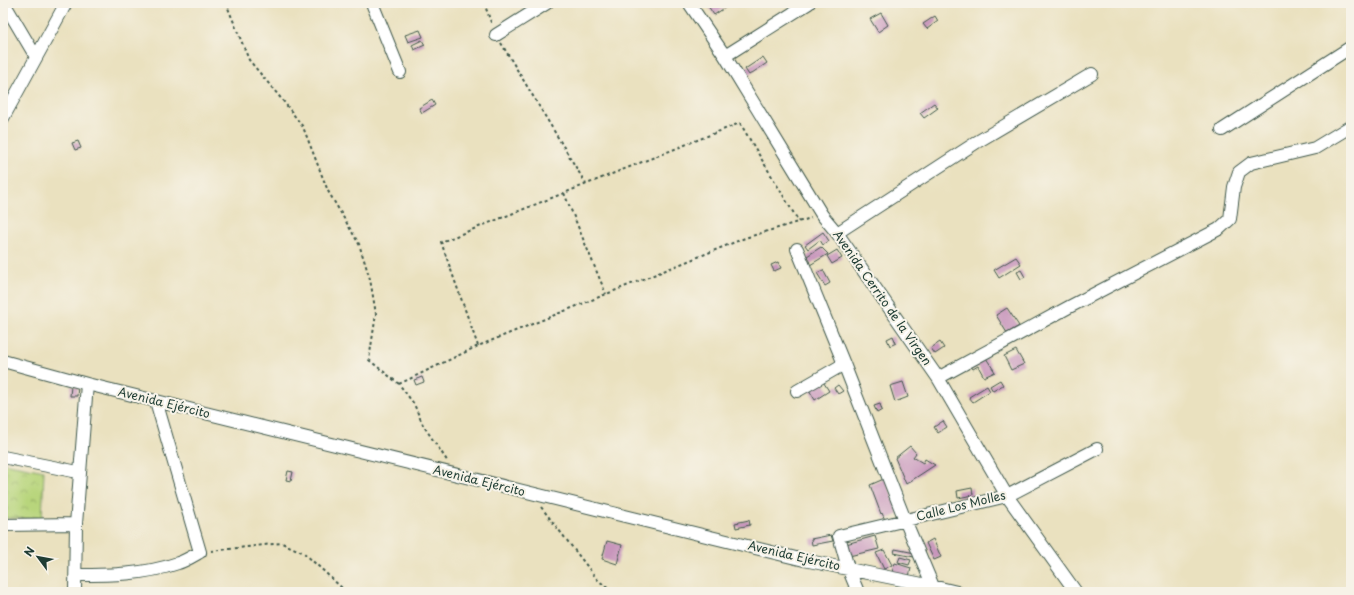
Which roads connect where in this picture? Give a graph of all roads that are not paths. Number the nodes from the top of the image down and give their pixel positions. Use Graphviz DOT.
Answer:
graph roads {
  1 [pos="4,3"];
  2 [pos="66,3"];
  3 [pos="372,3"];
  4 [pos="548,3"];
  5 [pos="689,3"];
  6 [pos="809,3"];
  7 [pos="496,35"];
  8 [pos="1351,47"];
  9 [pos="725,56"];
  10 [pos="36,57"];
  11 [pos="400,72"];
  12 [pos="1092,74"];
  13 [pos="3,118"];
  14 [pos="1351,129"];
  15 [pos="1222,130"];
  16 [pos="837,233"];
  17 [pos="797,249"];
  18 [pos="3,361"];
  19 [pos="844,364"];
  20 [pos="938,378"];
  21 [pos="87,384"];
  22 [pos="797,391"];
  23 [pos="156,401"];
  24 [pos="1097,449"];
  25 [pos="3,458"];
  26 [pos="73,471"];
  27 [pos="1007,496"];
  28 [pos="905,520"];
  29 [pos="3,524"];
  30 [pos="76,524"];
  31 [pos="848,568"];
  32 [pos="76,575"];
  33 [pos="934,589"];
  34 [pos="74,592"];
  35 [pos="858,592"];
  36 [pos="957,592"];
  37 [pos="1076,592"];
  1 -- 10 [label="street"];
  2 -- 10 [label="street"];
  3 -- 11 [label="street"];
  4 -- 7 [label="street"];
  5 -- 9 [label="street, Avenida Cerrito de la Virgen"];
  6 -- 9 [label="street"];
  8 -- 15 [label="street"];
  9 -- 16 [label="street, Avenida Cerrito de la Virgen"];
  10 -- 13 [label="street"];
  12 -- 16 [label="street"];
  14 -- 20 [label="street"];
  16 -- 20 [label="street, Avenida Cerrito de la Virgen"];
  17 -- 19 [label="street"];
  18 -- 21 [label="street, Avenida Ejército"];
  19 -- 22 [label="street"];
  19 -- 28 [label="street"];
  20 -- 27 [label="street, Avenida Cerrito de la Virgen"];
  21 -- 23 [label="street, Avenida Ejército"];
  21 -- 30 [label="street"];
  23 -- 31 [label="street, Avenida Ejército"];
  23 -- 32 [label="street"];
  24 -- 27 [label="street, Calle Los Molles"];
  25 -- 26 [label="street"];
  27 -- 28 [label="street, Calle Los Molles"];
  27 -- 37 [label="street, Avenida Cerrito de la Virgen"];
  28 -- 31 [label="street, Calle Los Molles"];
  28 -- 33 [label="street"];
  29 -- 30 [label="street"];
  30 -- 32 [label="street"];
  31 -- 33 [label="street, Avenida Ejército"];
  31 -- 35 [label="street"];
  32 -- 34 [label="street"];
  33 -- 36 [label="street, Avenida Ejército"];
}
